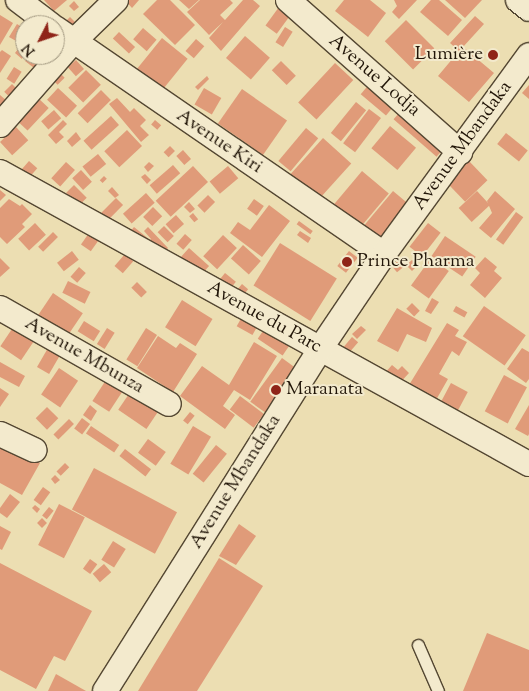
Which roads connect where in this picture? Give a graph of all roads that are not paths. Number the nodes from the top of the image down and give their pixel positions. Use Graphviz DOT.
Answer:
graph roads {
  1 [pos="18,0"];
  2 [pos="116,0"];
  3 [pos="288,0"];
  4 [pos="518,0"];
  5 [pos="529,9"];
  6 [pos="38,15"];
  7 [pos="65,34"];
  8 [pos="65,36"];
  9 [pos="529,56"];
  10 [pos="43,65"];
  11 [pos="0,125"];
  12 [pos="460,152"];
  13 [pos="0,172"];
  14 [pos="384,254"];
  15 [pos="0,308"];
  16 [pos="320,349"];
  17 [pos="169,404"];
  18 [pos="0,434"];
  19 [pos="34,450"];
  20 [pos="529,464"];
  21 [pos="418,646"];
  22 [pos="105,691"];
  23 [pos="438,691"];
  1 -- 6 [label="street"];
  2 -- 7 [label="street"];
  3 -- 12 [label="street, Avenue Lodja"];
  4 -- 5 [label="street"];
  8 -- 14 [label="street, Avenue Kiri"];
  9 -- 12 [label="street, Avenue Mbandaka"];
  10 -- 11 [label="street"];
  12 -- 14 [label="street, Avenue Mbandaka"];
  13 -- 16 [label="street, Avenue du Parc"];
  14 -- 16 [label="street, Avenue Mbandaka"];
  15 -- 17 [label="street, Avenue Mbunza"];
  16 -- 20 [label="street, Avenue du Parc"];
  16 -- 22 [label="street, Avenue Mbandaka"];
  18 -- 19 [label="street"];
  21 -- 23 [label="lane"];
}
